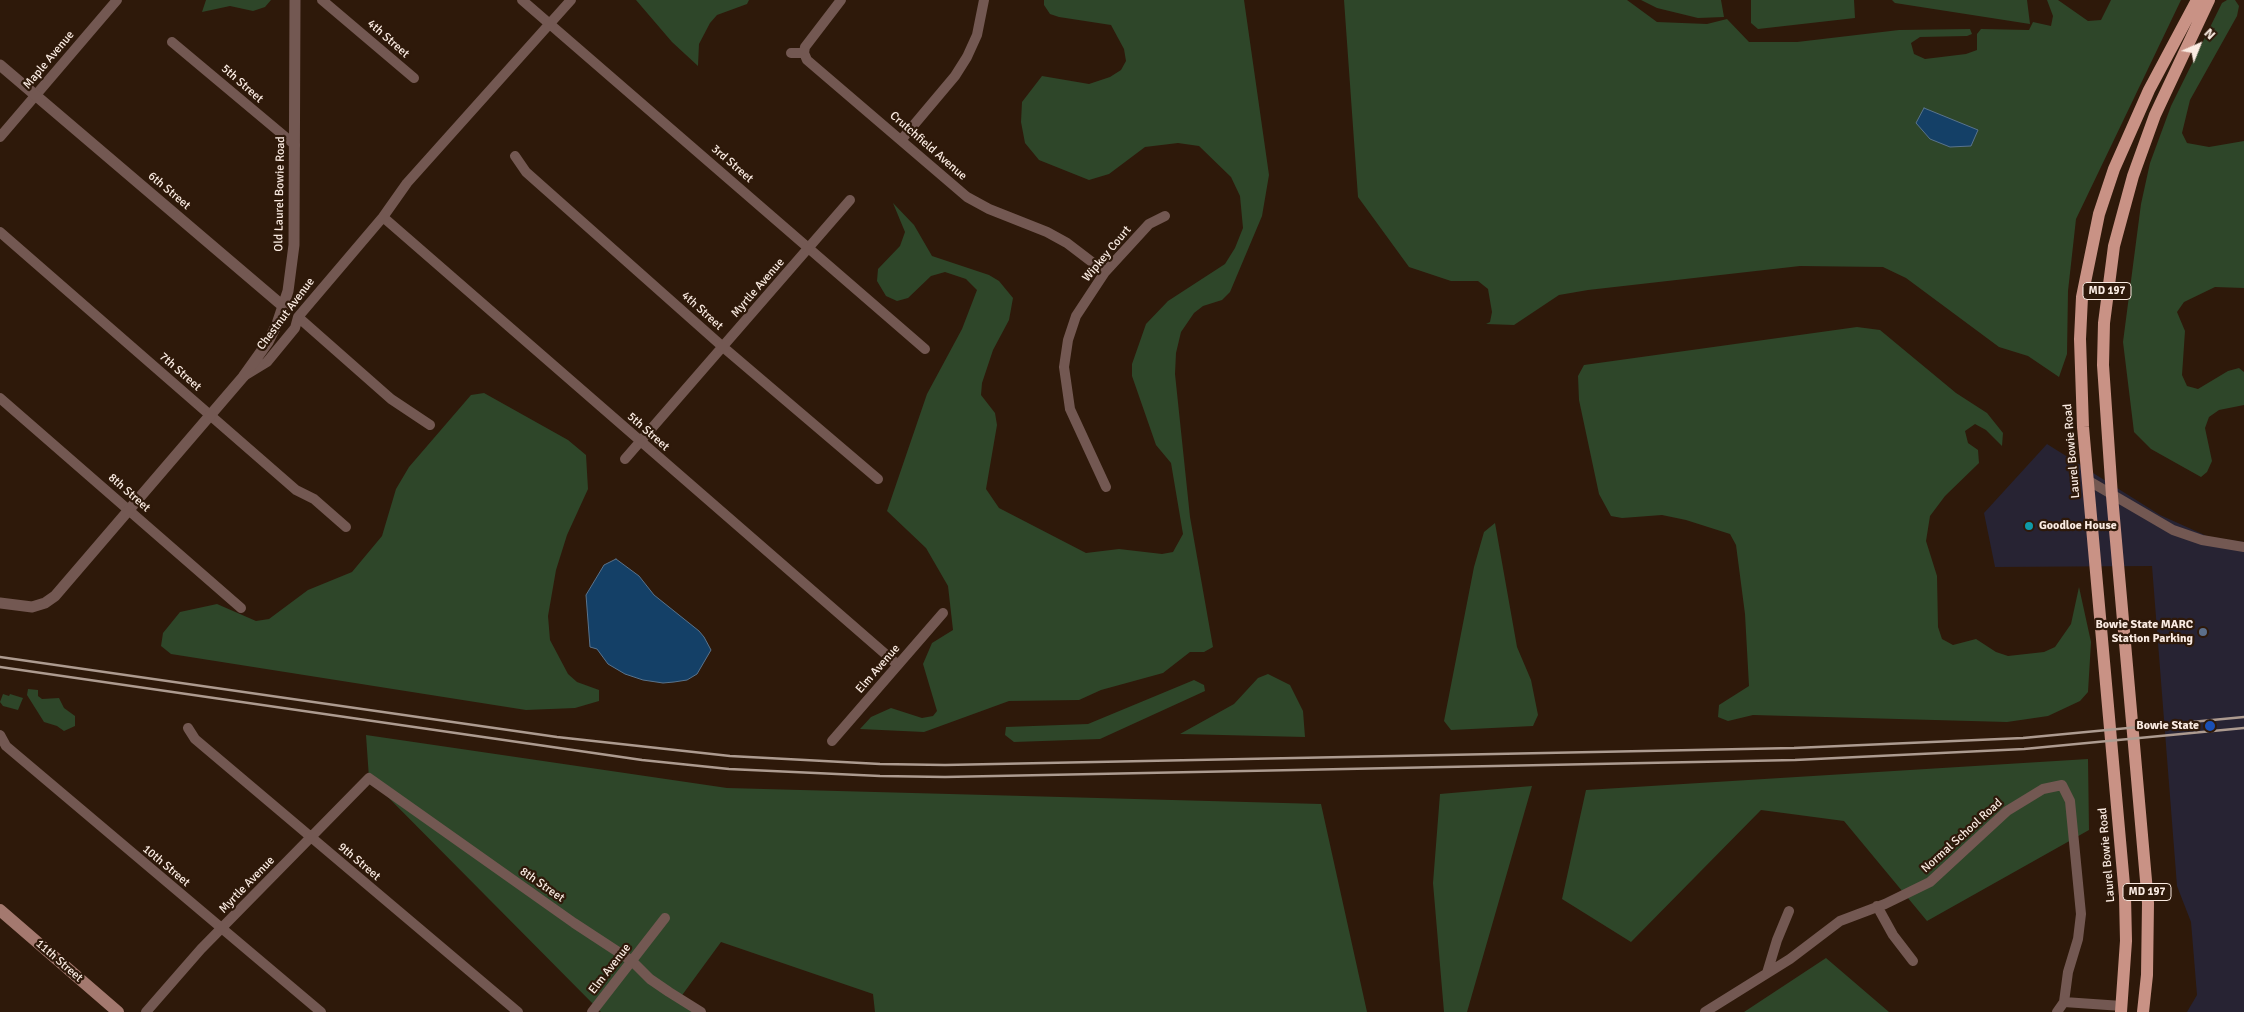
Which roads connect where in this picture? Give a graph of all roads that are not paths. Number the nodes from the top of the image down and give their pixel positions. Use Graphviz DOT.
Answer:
graph roads {
  1 [pos="117,0"];
  2 [pos="295,0"];
  3 [pos="322,0"];
  4 [pos="522,0"];
  5 [pos="571,0"];
  6 [pos="841,0"];
  7 [pos="984,0"];
  8 [pos="2197,0"];
  9 [pos="2209,0"];
  10 [pos="551,25"];
  11 [pos="172,42"];
  12 [pos="791,52"];
  13 [pos="804,53"];
  14 [pos="0,65"];
  15 [pos="414,78"];
  16 [pos="35,96"];
  17 [pos="0,137"];
  18 [pos="902,139"];
  19 [pos="295,145"];
  20 [pos="515,156"];
  21 [pos="850,200"];
  22 [pos="1165,216"];
  23 [pos="383,217"];
  24 [pos="0,232"];
  25 [pos="810,247"];
  26 [pos="1104,272"];
  27 [pos="284,307"];
  28 [pos="298,317"];
  29 [pos="723,347"];
  30 [pos="925,349"];
  31 [pos="243,377"];
  32 [pos="0,398"];
  33 [pos="210,415"];
  34 [pos="430,425"];
  35 [pos="641,443"];
  36 [pos="625,459"];
  37 [pos="878,479"];
  38 [pos="2088,481"];
  39 [pos="1106,487"];
  40 [pos="2112,496"];
  41 [pos="130,509"];
  42 [pos="346,527"];
  43 [pos="2244,547"];
  44 [pos="0,603"];
  45 [pos="241,608"];
  46 [pos="943,613"];
  47 [pos="898,665"];
  48 [pos="188,728"];
  49 [pos="0,735"];
  50 [pos="832,741"];
  51 [pos="369,778"];
  52 [pos="311,837"];
  53 [pos="1877,906"];
  54 [pos="0,910"];
  55 [pos="1789,911"];
  56 [pos="666,918"];
  57 [pos="221,929"];
  58 [pos="632,961"];
  59 [pos="1913,961"];
  60 [pos="1767,973"];
  61 [pos="2064,1002"];
  62 [pos="2122,1009"];
  63 [pos="118,1012"];
  64 [pos="146,1012"];
  65 [pos="321,1012"];
  66 [pos="518,1012"];
  67 [pos="592,1012"];
  68 [pos="702,1012"];
  69 [pos="1704,1012"];
  70 [pos="2057,1012"];
  71 [pos="2143,1012"];
  1 -- 16 [label="street, Maple Avenue"];
  2 -- 19 [label="street, Old Laurel Bowie Road"];
  3 -- 15 [label="street, 4th Street"];
  4 -- 10 [label="street, 3rd Street"];
  5 -- 10 [label="street, Chestnut Avenue"];
  6 -- 13 [label="street"];
  7 -- 18 [label="street"];
  8 -- 38 [label="main road, Laurel Bowie Road / MD 197"];
  9 -- 40 [label="main road, MD 197"];
  10 -- 23 [label="street, Chestnut Avenue"];
  10 -- 25 [label="street, 3rd Street"];
  11 -- 19 [label="street, 5th Street"];
  12 -- 13 [label="street"];
  13 -- 18 [label="street, Crutchfield Avenue"];
  14 -- 16 [label="street, 6th Street"];
  16 -- 17 [label="street, Maple Avenue"];
  16 -- 27 [label="street, 6th Street"];
  18 -- 26 [label="street, Crutchfield Avenue"];
  19 -- 27 [label="street, Old Laurel Bowie Road"];
  20 -- 29 [label="street, 4th Street"];
  21 -- 25 [label="street, Myrtle Avenue"];
  22 -- 26 [label="street, Wipkey Court"];
  23 -- 28 [label="street, Chestnut Avenue"];
  23 -- 35 [label="street, 5th Street"];
  24 -- 33 [label="street, 7th Street"];
  25 -- 29 [label="street, Myrtle Avenue"];
  25 -- 30 [label="street, 3rd Street"];
  26 -- 39 [label="street, Wipkey Court"];
  27 -- 31 [label="street, Old Laurel Bowie Road"];
  28 -- 31 [label="street, Chestnut Avenue"];
  28 -- 34 [label="street"];
  29 -- 35 [label="street, Myrtle Avenue"];
  29 -- 37 [label="street, 4th Street"];
  31 -- 33 [label="street, Chestnut Avenue"];
  32 -- 41 [label="street, 8th Street"];
  33 -- 41 [label="street, Chestnut Avenue"];
  33 -- 42 [label="street, 7th Street"];
  35 -- 36 [label="street, Myrtle Avenue"];
  35 -- 47 [label="street, 5th Street"];
  38 -- 40 [label="street"];
  38 -- 62 [label="main road, Laurel Bowie Road / MD 197"];
  40 -- 43 [label="street"];
  40 -- 71 [label="main road, MD 197"];
  41 -- 44 [label="street, Chestnut Avenue"];
  41 -- 45 [label="street, 8th Street"];
  46 -- 47 [label="street, Elm Avenue"];
  47 -- 50 [label="street, Elm Avenue"];
  48 -- 52 [label="street, 9th Street"];
  49 -- 57 [label="street, 10th Street"];
  51 -- 52 [label="street, Myrtle Avenue"];
  51 -- 58 [label="street, 8th Street"];
  52 -- 57 [label="street, Myrtle Avenue"];
  52 -- 66 [label="street, 9th Street"];
  53 -- 59 [label="street"];
  53 -- 60 [label="street, Normal School Road"];
  53 -- 61 [label="street, Normal School Road"];
  54 -- 63 [label="main road, 11th Street"];
  55 -- 60 [label="street"];
  56 -- 58 [label="street, Elm Avenue"];
  57 -- 64 [label="street, Myrtle Avenue"];
  57 -- 65 [label="street, 10th Street"];
  58 -- 67 [label="street, Elm Avenue"];
  58 -- 68 [label="street, 8th Street"];
  60 -- 69 [label="street, Normal School Road"];
  61 -- 62 [label="street"];
  61 -- 70 [label="street, Normal School Road"];
}
